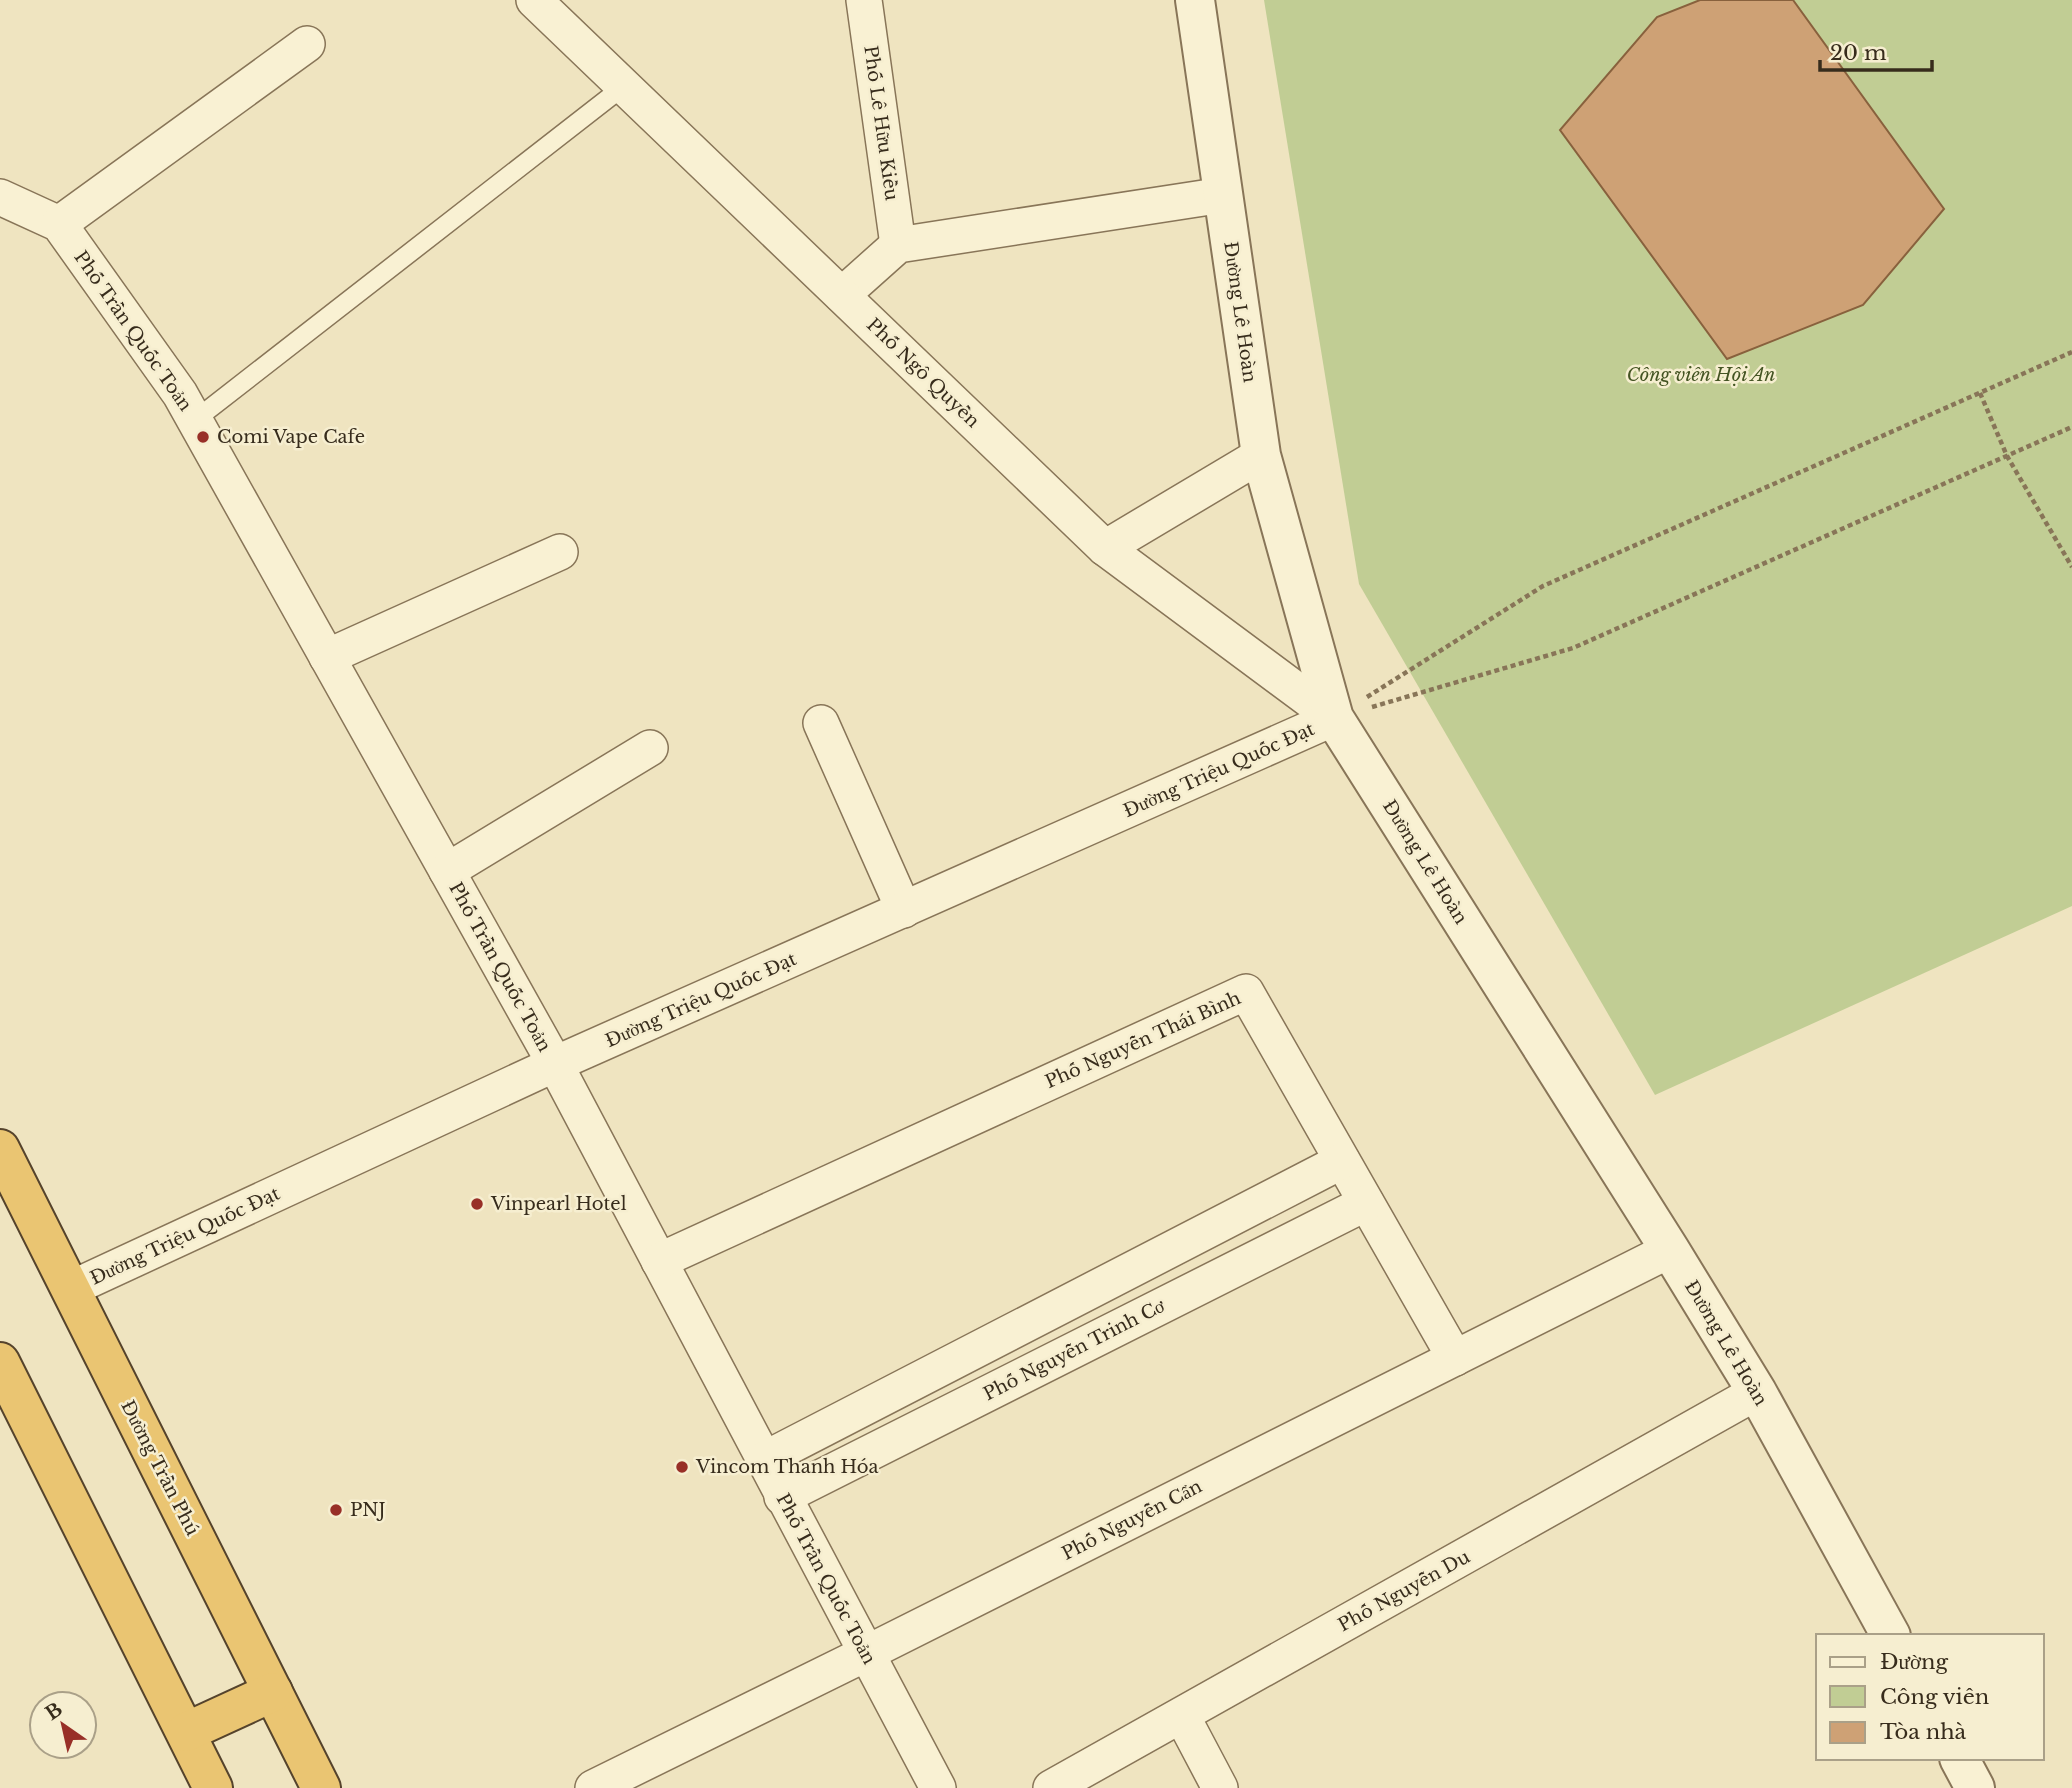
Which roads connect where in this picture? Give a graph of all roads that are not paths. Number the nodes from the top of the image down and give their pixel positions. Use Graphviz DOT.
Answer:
graph roads {
  1 [pos="534,0"];
  2 [pos="863,0"];
  3 [pos="1195,0"];
  4 [pos="307,44"];
  5 [pos="624,86"];
  6 [pos="1223,195"];
  7 [pos="0,197"];
  8 [pos="59,224"];
  9 [pos="898,245"];
  10 [pos="842,295"];
  11 [pos="195,420"];
  12 [pos="1261,455"];
  13 [pos="1105,548"];
  14 [pos="560,552"];
  15 [pos="327,657"];
  16 [pos="1334,718"];
  17 [pos="821,723"];
  18 [pos="650,748"];
  19 [pos="447,871"];
  20 [pos="904,910"];
  21 [pos="555,1065"];
  22 [pos="0,1149"];
  23 [pos="1342,1161"];
  24 [pos="1366,1203"];
  25 [pos="1670,1250"];
  26 [pos="659,1261"];
  27 [pos="70,1289"];
  28 [pos="1455,1358"];
  29 [pos="0,1362"];
  30 [pos="1757,1392"];
  31 [pos="763,1460"];
  32 [pos="782,1497"];
  33 [pos="1890,1634"];
  34 [pos="865,1654"];
  35 [pos="273,1692"];
  36 [pos="1182,1716"];
  37 [pos="186,1732"];
  38 [pos="1960,1760"];
  39 [pos="213,1788"];
  40 [pos="321,1788"];
  41 [pos="593,1788"];
  42 [pos="938,1788"];
  43 [pos="1051,1788"];
  44 [pos="1220,1788"];
  45 [pos="1975,1788"];
  1 -- 5 [label="street, Phố Ngô Quyền"];
  2 -- 9 [label="street, Phố Lê Hữu Kiều"];
  3 -- 6 [label="street, Đường Lê Hoàn"];
  4 -- 8 [label="street"];
  5 -- 10 [label="street, Phố Ngô Quyền"];
  5 -- 11 [label="lane"];
  6 -- 9 [label="street"];
  6 -- 12 [label="street, Đường Lê Hoàn"];
  7 -- 8 [label="street, Phố Trần Quốc Toản"];
  8 -- 11 [label="street, Phố Trần Quốc Toản"];
  9 -- 10 [label="street"];
  10 -- 13 [label="street, Phố Ngô Quyền"];
  11 -- 15 [label="street, Phố Trần Quốc Toản"];
  12 -- 13 [label="street"];
  12 -- 16 [label="street, Đường Lê Hoàn"];
  13 -- 16 [label="street, Phố Ngô Quyền"];
  14 -- 15 [label="street"];
  15 -- 19 [label="street, Phố Trần Quốc Toản"];
  16 -- 20 [label="street, Đường Triệu Quốc Đạt"];
  16 -- 25 [label="street, Đường Lê Hoàn"];
  17 -- 20 [label="street"];
  18 -- 19 [label="street"];
  19 -- 21 [label="street, Phố Trần Quốc Toản"];
  20 -- 21 [label="street, Đường Triệu Quốc Đạt"];
  21 -- 26 [label="street, Phố Trần Quốc Toản"];
  21 -- 27 [label="street, Đường Triệu Quốc Đạt"];
  22 -- 27 [label="highway, Đường Trần Phú"];
  23 -- 24 [label="street, Phố Nguyễn Thái Bình"];
  23 -- 26 [label="street, Phố Nguyễn Thái Bình"];
  23 -- 31 [label="street"];
  24 -- 28 [label="street, Phố Nguyễn Thái Bình"];
  24 -- 32 [label="street, Phố Nguyễn Trinh Cơ"];
  25 -- 28 [label="street, Phố Nguyễn Cẩn"];
  25 -- 30 [label="street, Đường Lê Hoàn"];
  26 -- 31 [label="street, Phố Trần Quốc Toản"];
  27 -- 35 [label="highway, Đường Trần Phú"];
  28 -- 34 [label="street, Phố Nguyễn Cẩn"];
  29 -- 37 [label="highway"];
  30 -- 33 [label="street, Đường Lê Hoàn"];
  30 -- 36 [label="street, Phố Nguyễn Du"];
  31 -- 32 [label="street, Phố Trần Quốc Toản"];
  32 -- 34 [label="street, Phố Trần Quốc Toản"];
  34 -- 41 [label="street, Phố Nguyễn Cẩn"];
  34 -- 42 [label="street, Phố Trần Quốc Toản"];
  35 -- 37 [label="highway"];
  35 -- 40 [label="highway, Đường Trần Phú"];
  36 -- 43 [label="street, Phố Nguyễn Du"];
  36 -- 44 [label="street"];
  37 -- 39 [label="highway"];
  38 -- 45 [label="street"];
}
